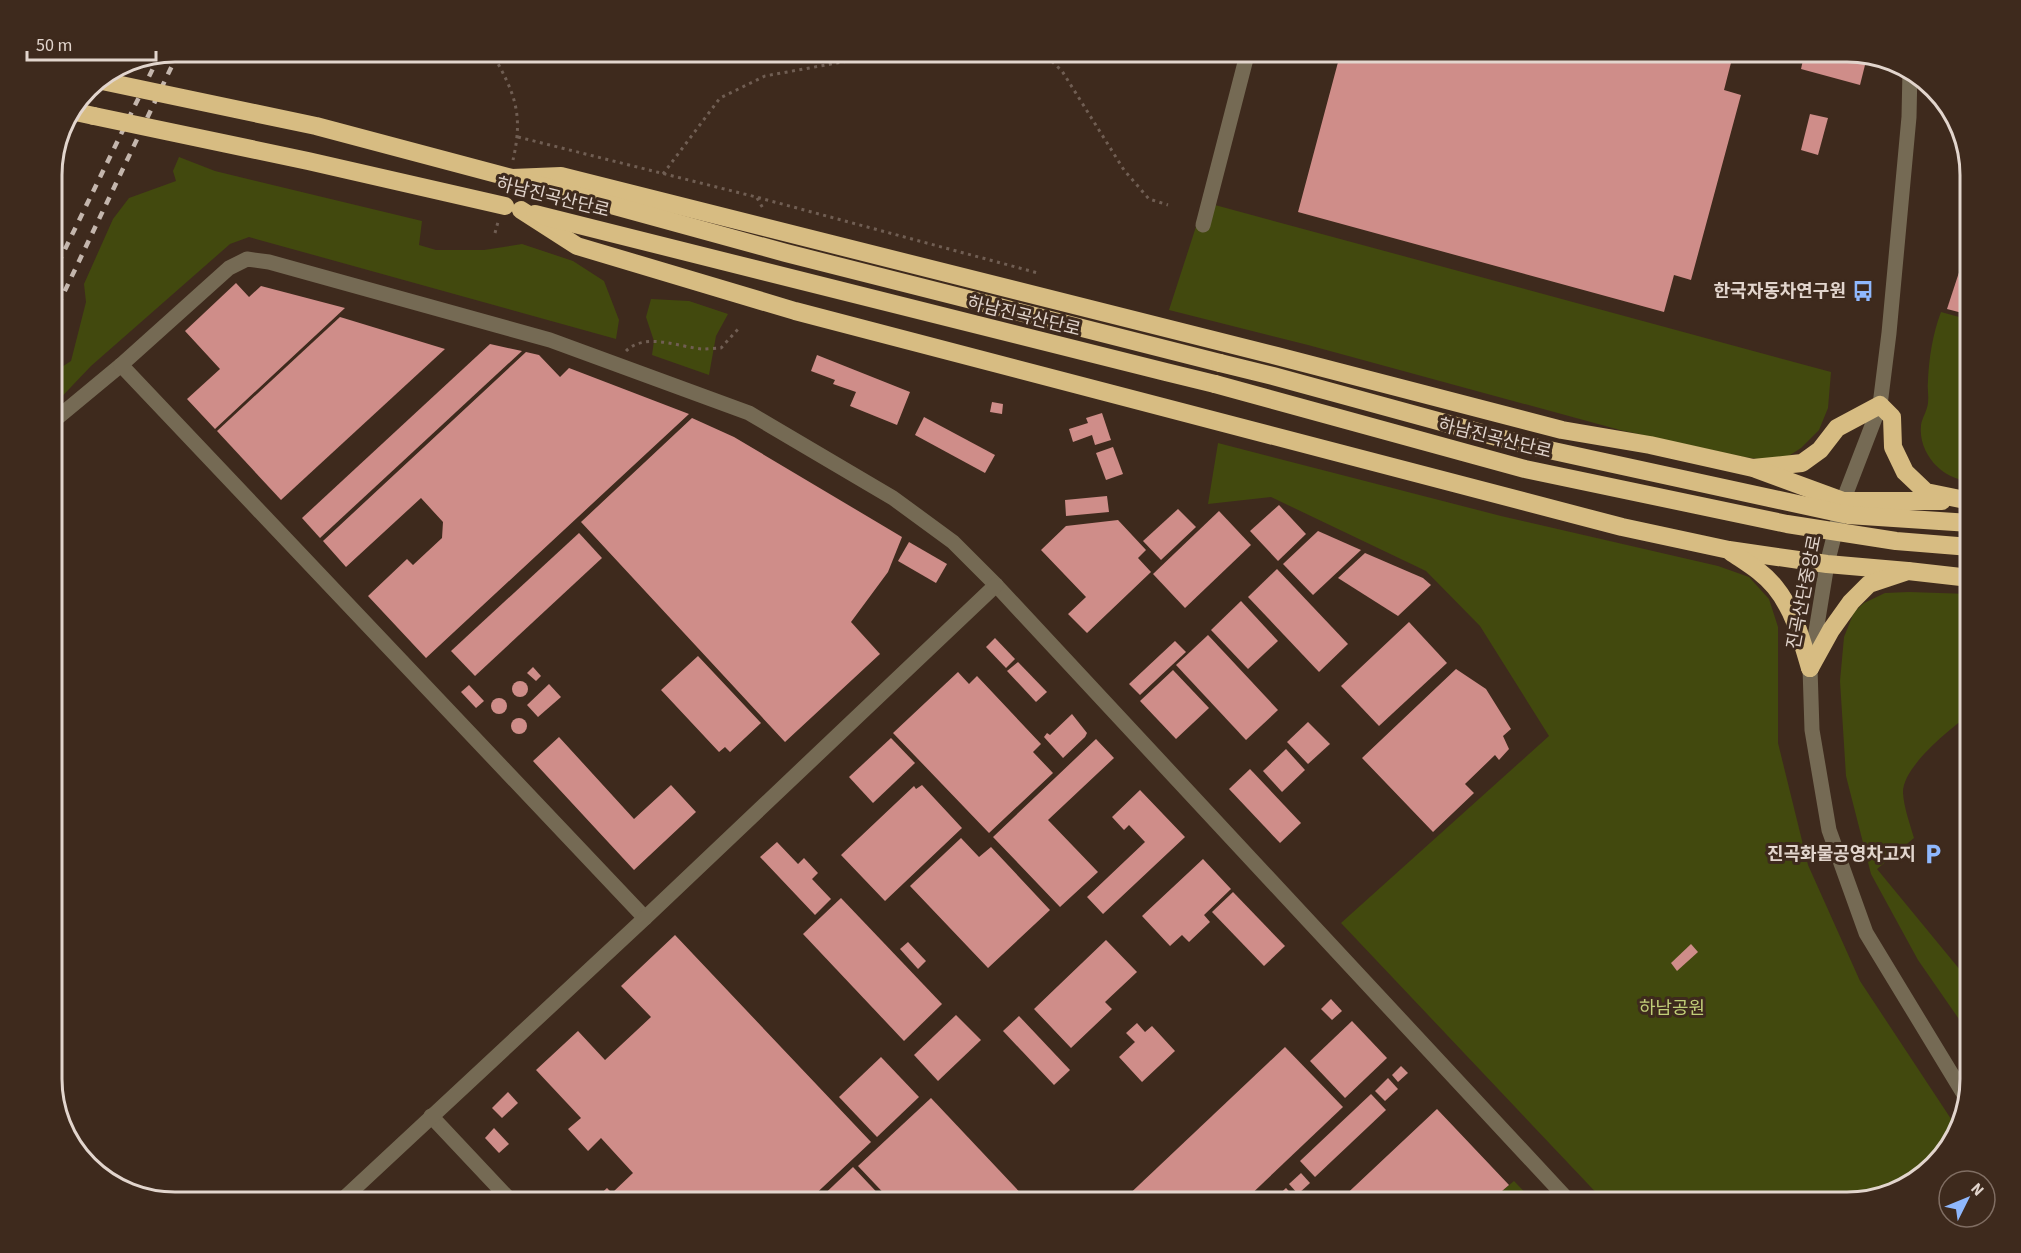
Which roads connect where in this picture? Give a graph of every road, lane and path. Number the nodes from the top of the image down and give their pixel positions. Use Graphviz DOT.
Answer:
graph roads {
  1 [pos="497,62"];
  2 [pos="842,62"];
  3 [pos="1053,62"];
  4 [pos="1245,62"];
  5 [pos="1910,81"];
  6 [pos="110,82"];
  7 [pos="80,113"];
  8 [pos="518,137"];
  9 [pos="512,173"];
  10 [pos="663,174"];
  11 [pos="756,197"];
  12 [pos="1168,205"];
  13 [pos="509,209"];
  14 [pos="766,214"];
  15 [pos="1203,225"];
  16 [pos="495,233"];
  17 [pos="1038,273"];
  18 [pos="739,328"];
  19 [pos="614,363"];
  20 [pos="121,365"];
  21 [pos="1880,405"];
  22 [pos="62,414"];
  23 [pos="1753,468"];
  24 [pos="1959,498"];
  25 [pos="1959,500"];
  26 [pos="1843,501"];
  27 [pos="1959,522"];
  28 [pos="1959,546"];
  29 [pos="1729,550"];
  30 [pos="1827,564"];
  31 [pos="1908,571"];
  32 [pos="1959,577"];
  33 [pos="996,585"];
  34 [pos="1810,668"];
  35 [pos="645,918"];
  36 [pos="1959,1087"];
  37 [pos="431,1116"];
  38 [pos="351,1192"];
  39 [pos="503,1192"];
  40 [pos="1561,1192"];
  1 -- 8 [label="path"];
  2 -- 10 [label="path"];
  3 -- 12 [label="path"];
  4 -- 15 [label="street"];
  5 -- 21 [label="street, 진곡산단중앙로"];
  6 -- 9 [label="highway, 하남진곡산단로, bridge"];
  7 -- 13 [label="highway, 하남진곡산단로, bridge"];
  8 -- 9 [label="path"];
  8 -- 10 [label="path"];
  9 -- 23 [label="highway"];
  9 -- 27 [label="highway, 하남진곡산단로, bridge"];
  10 -- 11 [label="path"];
  11 -- 14 [label="path"];
  11 -- 17 [label="path"];
  13 -- 16 [label="path"];
  13 -- 28 [label="highway, 하남진곡산단로, bridge"];
  13 -- 29 [label="highway"];
  18 -- 19 [label="path"];
  19 -- 20 [label="street"];
  19 -- 33 [label="street"];
  20 -- 22 [label="street"];
  20 -- 35 [label="street"];
  21 -- 23 [label="highway"];
  21 -- 24 [label="highway"];
  21 -- 26 [label="street, 진곡산단중앙로"];
  23 -- 26 [label="highway"];
  25 -- 26 [label="highway"];
  26 -- 30 [label="street, 진곡산단중앙로"];
  29 -- 30 [label="highway"];
  29 -- 34 [label="highway"];
  30 -- 31 [label="highway"];
  30 -- 34 [label="street, 진곡산단중앙로"];
  31 -- 32 [label="highway"];
  31 -- 34 [label="highway"];
  33 -- 35 [label="street"];
  33 -- 40 [label="street"];
  34 -- 36 [label="street, 진곡산단중앙로"];
  35 -- 37 [label="street"];
  37 -- 38 [label="street"];
  37 -- 39 [label="street"];
}
